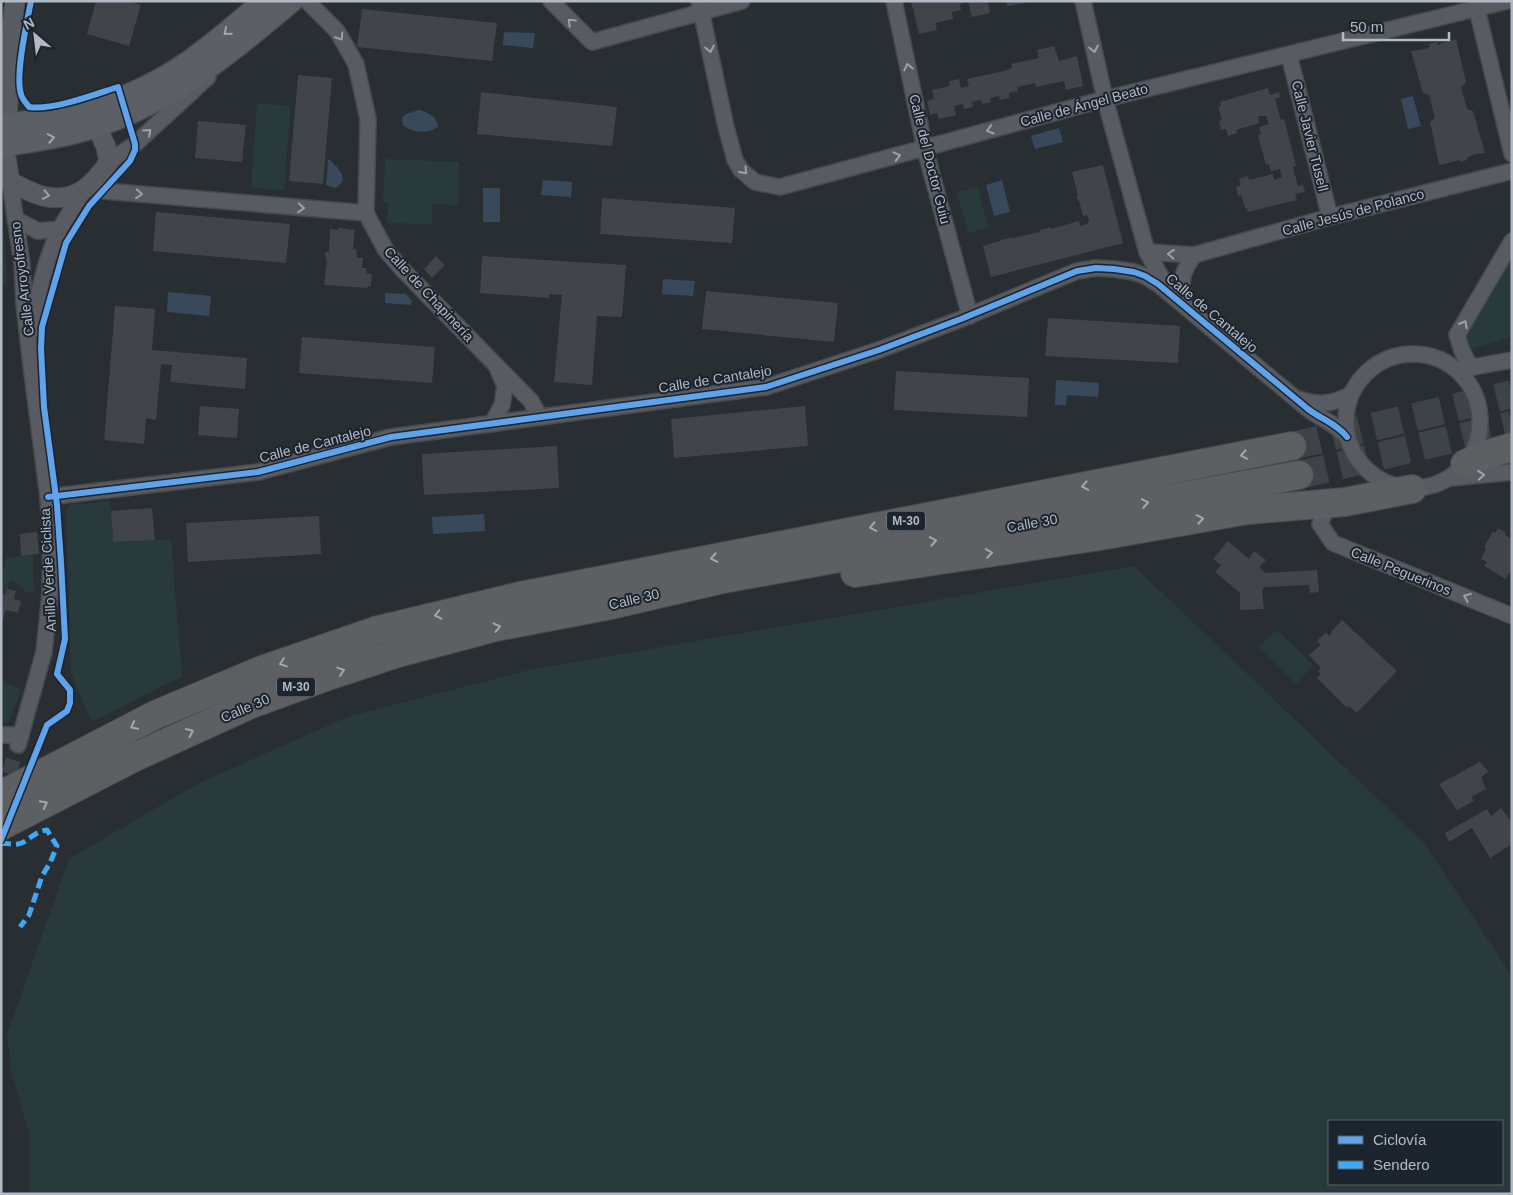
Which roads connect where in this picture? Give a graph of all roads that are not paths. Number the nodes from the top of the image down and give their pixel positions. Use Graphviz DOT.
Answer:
graph roads {
  1 [pos="15,1"];
  2 [pos="264,1"];
  3 [pos="292,1"];
  4 [pos="306,1"];
  5 [pos="551,1"];
  6 [pos="742,1"];
  7 [pos="894,1"];
  8 [pos="1083,1"];
  9 [pos="1507,1"];
  10 [pos="1476,5"];
  11 [pos="701,6"];
  12 [pos="1289,55"];
  13 [pos="221,60"];
  14 [pos="1105,99"];
  15 [pos="93,118"];
  16 [pos="8,128"];
  17 [pos="925,149"];
  18 [pos="1512,154"];
  19 [pos="109,162"];
  20 [pos="1512,171"];
  21 [pos="10,182"];
  22 [pos="91,184"];
  23 [pos="366,213"];
  24 [pos="1330,217"];
  25 [pos="15,219"];
  26 [pos="60,229"];
  27 [pos="1512,240"];
  28 [pos="1147,252"];
  29 [pos="1194,255"];
  30 [pos="22,264"];
  31 [pos="46,266"];
  32 [pos="1134,272"];
  33 [pos="1170,293"];
  34 [pos="1183,304"];
  35 [pos="970,316"];
  36 [pos="30,346"];
  37 [pos="1512,360"];
  38 [pos="494,362"];
  39 [pos="1464,369"];
  40 [pos="1350,395"];
  41 [pos="1295,398"];
  42 [pos="540,417"];
  43 [pos="492,424"];
  44 [pos="1347,437"];
  45 [pos="1292,446"];
  46 [pos="1512,447"];
  47 [pos="1457,471"];
  48 [pos="1512,472"];
  49 [pos="1299,475"];
  50 [pos="1412,489"];
  51 [pos="48,497"];
  52 [pos="1330,502"];
  53 [pos="611,605"];
  54 [pos="1512,616"];
  55 [pos="1,735"];
  56 [pos="1,795"];
  57 [pos="1,826"];
  1 -- 16 [label="street"];
  2 -- 15 [label="main road, one-way"];
  3 -- 13 [label="main road"];
  4 -- 23 [label="street, Calle de Chapinería, one-way"];
  11 -- 5 [label="street, one-way"];
  6 -- 11 [label="street"];
  17 -- 7 [label="street, Calle del Doctor Guiu, one-way"];
  8 -- 14 [label="street, one-way"];
  9 -- 10 [label="street, Calle de Ángel Beato"];
  10 -- 12 [label="street, Calle de Ángel Beato"];
  10 -- 18 [label="street"];
  11 -- 17 [label="street, Calle de Ángel Beato, one-way"];
  12 -- 14 [label="street, Calle de Ángel Beato"];
  12 -- 24 [label="street, Calle Javier Tusell"];
  13 -- 15 [label="main road"];
  19 -- 13 [label="street, one-way"];
  14 -- 17 [label="street, Calle de Ángel Beato, one-way"];
  14 -- 28 [label="street"];
  15 -- 16 [label="main road"];
  16 -- 15 [label="main road, one-way"];
  15 -- 19 [label="street"];
  16 -- 21 [label="street"];
  17 -- 35 [label="street, Calle del Doctor Guiu"];
  19 -- 22 [label="street"];
  20 -- 24 [label="street, Calle Jesús de Polanco"];
  21 -- 22 [label="street, one-way"];
  21 -- 25 [label="street, Calle Arroyofresno"];
  22 -- 23 [label="street, one-way"];
  22 -- 26 [label="street, Calle Arroyofresno"];
  23 -- 38 [label="street, Calle de Chapinería"];
  24 -- 29 [label="street, Calle Jesús de Polanco"];
  25 -- 26 [label="street"];
  25 -- 30 [label="street, Calle Arroyofresno"];
  26 -- 31 [label="street, Calle Arroyofresno"];
  39 -- 27 [label="street, one-way"];
  29 -- 28 [label="street, Calle Jesús de Polanco, one-way"];
  28 -- 32 [label="street"];
  28 -- 33 [label="street"];
  29 -- 34 [label="street"];
  30 -- 31 [label="street"];
  30 -- 36 [label="street, Calle Arroyofresno"];
  31 -- 36 [label="street, Calle Arroyofresno"];
  32 -- 33 [label="street, Calle de Cantalejo"];
  32 -- 35 [label="street, Calle de Cantalejo"];
  33 -- 34 [label="street, Calle de Cantalejo"];
  34 -- 41 [label="street, Calle de Cantalejo"];
  35 -- 42 [label="street, Calle de Cantalejo"];
  36 -- 51 [label="street, Calle Arroyofresno"];
  37 -- 39 [label="street"];
  38 -- 42 [label="street, Calle de Chapinería"];
  38 -- 43 [label="street, Calle de Chapinería"];
  39 -- 40 [label="street"];
  39 -- 47 [label="street"];
  40 -- 41 [label="street, Calle de Cantalejo"];
  40 -- 44 [label="street"];
  41 -- 44 [label="street, Calle de Cantalejo"];
  42 -- 43 [label="street, Calle de Cantalejo"];
  43 -- 51 [label="street, Calle de Cantalejo"];
  44 -- 50 [label="street"];
  45 -- 56 [label="highway, Calle 30 / M-30, one-way"];
  46 -- 47 [label="highway"];
  47 -- 48 [label="street, one-way"];
  47 -- 50 [label="street"];
  53 -- 49 [label="highway, Calle 30 / M-30, one-way"];
  50 -- 52 [label="highway"];
  51 -- 55 [label="street, Calle Arroyofresno"];
  53 -- 52 [label="highway, one-way"];
  54 -- 52 [label="street, Calle Peguerinos, one-way"];
  57 -- 53 [label="highway, Calle 30 / M-30, one-way"];
}
